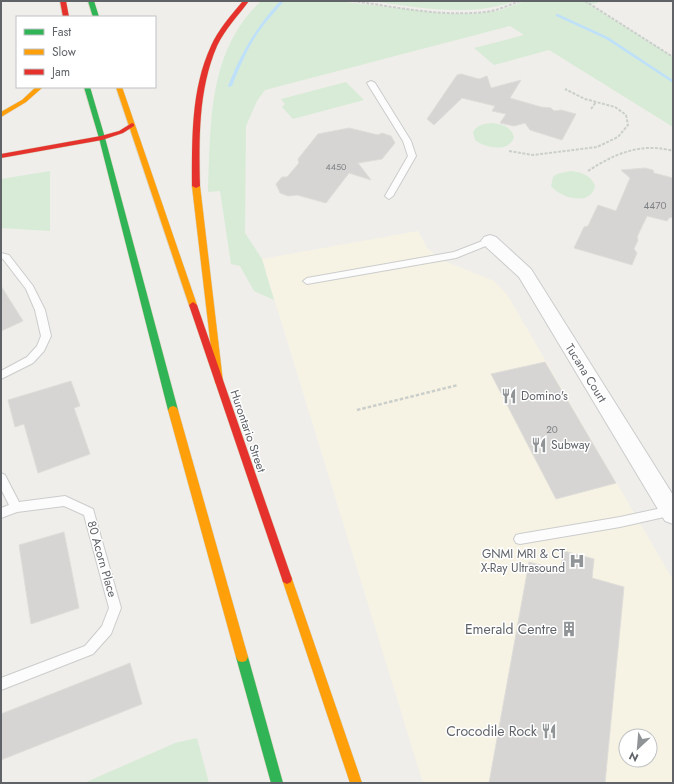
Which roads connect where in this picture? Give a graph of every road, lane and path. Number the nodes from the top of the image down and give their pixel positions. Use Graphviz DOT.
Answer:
graph roads {
  1 [pos="63,1"];
  2 [pos="91,1"];
  3 [pos="246,1"];
  4 [pos="354,1"];
  5 [pos="520,1"];
  6 [pos="586,2"];
  7 [pos="66,16"];
  8 [pos="96,16"];
  9 [pos="673,57"];
  10 [pos="371,83"];
  11 [pos="39,88"];
  12 [pos="87,88"];
  13 [pos="119,88"];
  14 [pos="565,89"];
  15 [pos="596,102"];
  16 [pos="591,109"];
  17 [pos="1,115"];
  18 [pos="132,125"];
  19 [pos="102,138"];
  20 [pos="509,151"];
  21 [pos="673,151"];
  22 [pos="1,156"];
  23 [pos="588,171"];
  24 [pos="389,196"];
  25 [pos="490,241"];
  26 [pos="1,256"];
  27 [pos="307,281"];
  28 [pos="1,375"];
  29 [pos="219,382"];
  30 [pos="458,385"];
  31 [pos="357,410"];
  32 [pos="1,478"];
  33 [pos="16,507"];
  34 [pos="671,507"];
  35 [pos="1,512"];
  36 [pos="520,539"];
  37 [pos="1,684"];
  38 [pos="277,783"];
  39 [pos="356,783"];
  1 -- 7 [label="main road"];
  2 -- 8 [label="main road"];
  3 -- 29 [label="main road"];
  4 -- 5 [label="path"];
  6 -- 9 [label="path"];
  10 -- 24 [label="lane"];
  11 -- 17 [label="main road"];
  12 -- 19 [label="main road"];
  13 -- 18 [label="main road, Hurontario Street"];
  14 -- 15 [label="path"];
  15 -- 16 [label="path"];
  15 -- 20 [label="path"];
  18 -- 19 [label="main road"];
  18 -- 29 [label="main road, Hurontario Street"];
  19 -- 22 [label="main road"];
  19 -- 38 [label="main road"];
  21 -- 23 [label="path"];
  25 -- 27 [label="lane"];
  25 -- 34 [label="street, Tucana Court"];
  26 -- 28 [label="lane"];
  29 -- 39 [label="main road, Hurontario Street"];
  30 -- 31 [label="path"];
  32 -- 33 [label="lane"];
  33 -- 35 [label="lane, 80 Acorn Place"];
  33 -- 37 [label="lane, 80 Acorn Place"];
  34 -- 36 [label="lane"];
}
